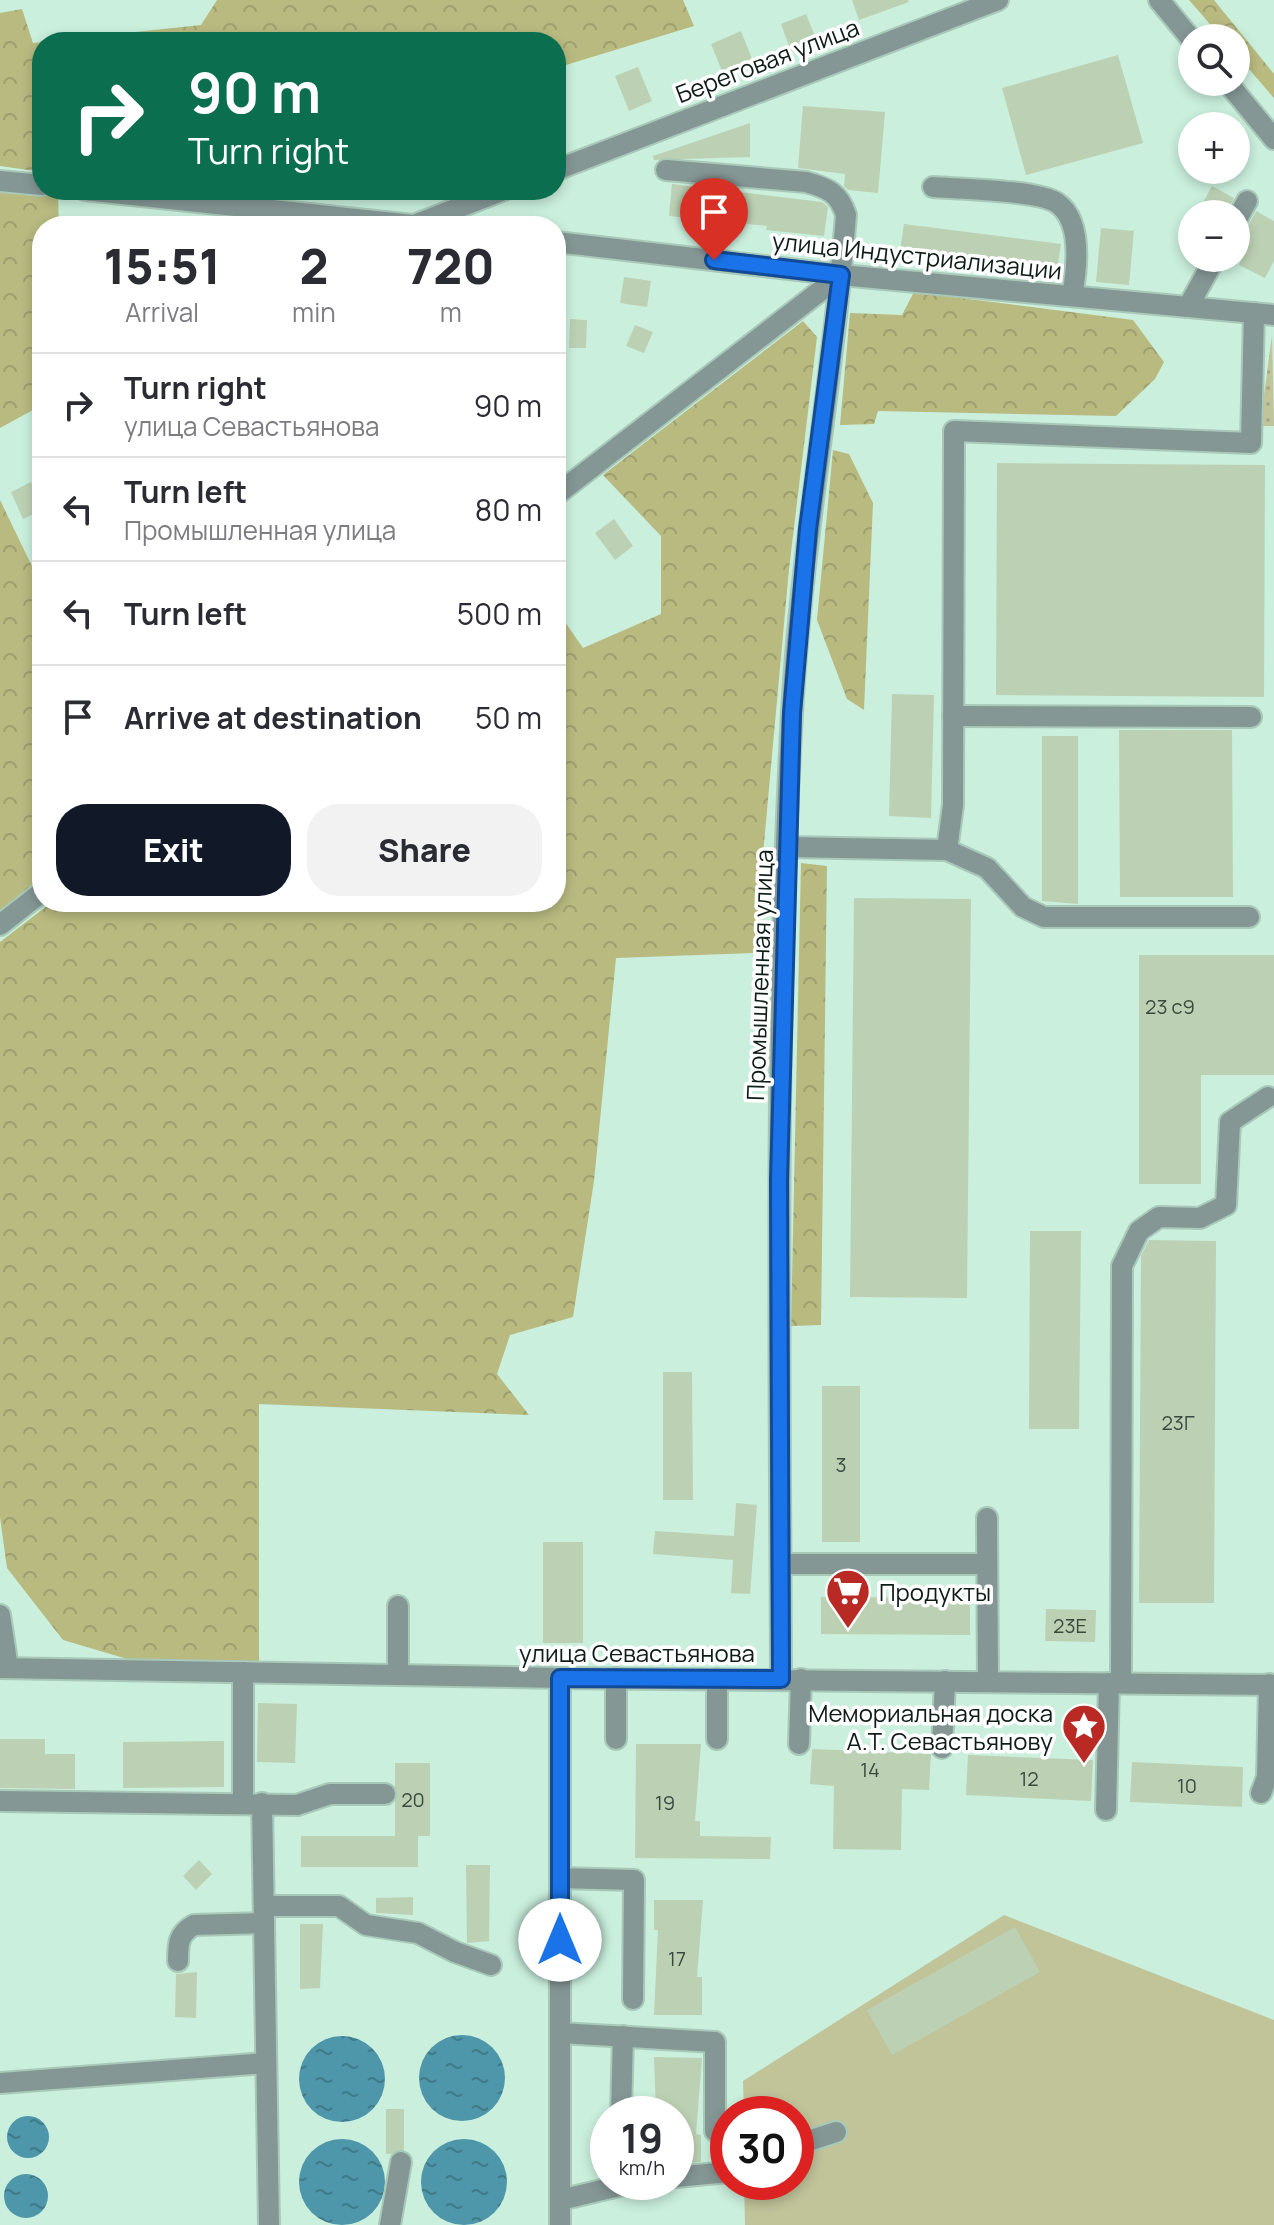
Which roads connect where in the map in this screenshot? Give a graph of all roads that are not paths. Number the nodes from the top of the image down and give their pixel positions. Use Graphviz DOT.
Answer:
graph roads {
  1 [pos="998,0"];
  2 [pos="1159,0"];
  3 [pos="1179,24"];
  4 [pos="1239,96"];
  5 [pos="1274,139"];
  6 [pos="566,166"];
  7 [pos="666,170"];
  8 [pos="0,181"];
  9 [pos="32,184"];
  10 [pos="933,187"];
  11 [pos="179,200"];
  12 [pos="478,200"];
  13 [pos="329,216"];
  14 [pos="437,216"];
  15 [pos="566,243"];
  16 [pos="1207,272"];
  17 [pos="841,275"];
  18 [pos="1072,296"];
  19 [pos="1188,307"];
  20 [pos="1264,314"];
  21 [pos="566,487"];
  22 [pos="953,716"];
  23 [pos="1251,717"];
  24 [pos="788,847"];
  25 [pos="947,850"];
  26 [pos="32,900"];
  27 [pos="1249,917"];
  28 [pos="0,925"];
  29 [pos="1268,1097"];
  30 [pos="987,1518"];
  31 [pos="781,1564"];
  32 [pos="987,1564"];
  33 [pos="398,1606"];
  34 [pos="0,1615"];
  35 [pos="4,1668"];
  36 [pos="243,1672"];
  37 [pos="398,1675"];
  38 [pos="560,1678"];
  39 [pos="616,1678"];
  40 [pos="717,1679"];
  41 [pos="791,1679"];
  42 [pos="945,1681"];
  43 [pos="988,1681"];
  44 [pos="1115,1683"];
  45 [pos="1271,1684"];
  46 [pos="1271,1737"];
  47 [pos="616,1739"];
  48 [pos="717,1739"];
  49 [pos="799,1744"];
  50 [pos="942,1748"];
  51 [pos="1261,1793"];
  52 [pos="385,1794"];
  53 [pos="0,1801"];
  54 [pos="253,1802"];
  55 [pos="1106,1810"];
  56 [pos="560,1878"];
  57 [pos="264,1915"];
  58 [pos="178,1961"];
  59 [pos="491,1965"];
  60 [pos="633,1999"];
  61 [pos="560,2033"];
  62 [pos="623,2036"];
  63 [pos="266,2063"];
  64 [pos="0,2083"];
  65 [pos="621,2096"];
  66 [pos="715,2096"];
  67 [pos="836,2132"];
  68 [pos="814,2139"];
  69 [pos="401,2162"];
  70 [pos="590,2193"];
  71 [pos="560,2200"];
  72 [pos="269,2225"];
  73 [pos="390,2225"];
  74 [pos="560,2225"];
  1 -- 6 [label="street, Береговая улица"];
  2 -- 3 [label="street"];
  4 -- 5 [label="street"];
  7 -- 17 [label="street, Промышленная улица"];
  8 -- 9 [label="street"];
  10 -- 18 [label="street"];
  11 -- 13 [label="street"];
  12 -- 14 [label="street"];
  15 -- 17 [label="street, улица Индустриализации"];
  16 -- 19 [label="street"];
  17 -- 18 [label="street, улица Индустриализации"];
  17 -- 21 [label="street"];
  17 -- 24 [label="street, Промышленная улица"];
  18 -- 19 [label="street, улица Индустриализации"];
  19 -- 20 [label="street, улица Индустриализации"];
  20 -- 22 [label="street"];
  22 -- 23 [label="street"];
  22 -- 25 [label="street"];
  24 -- 25 [label="street"];
  24 -- 31 [label="street, Промышленная улица"];
  25 -- 27 [label="street"];
  26 -- 28 [label="street"];
  29 -- 44 [label="street"];
  30 -- 32 [label="street"];
  31 -- 32 [label="street"];
  31 -- 41 [label="street, Промышленная улица"];
  32 -- 43 [label="street"];
  33 -- 37 [label="street"];
  34 -- 35 [label="street"];
  35 -- 36 [label="street, улица Севастьянова"];
  36 -- 37 [label="street, улица Севастьянова"];
  36 -- 54 [label="street"];
  37 -- 38 [label="street, улица Севастьянова"];
  38 -- 39 [label="street, улица Севастьянова"];
  38 -- 56 [label="street"];
  39 -- 40 [label="street, улица Севастьянова"];
  39 -- 47 [label="street"];
  40 -- 41 [label="street, улица Севастьянова"];
  40 -- 48 [label="street"];
  41 -- 42 [label="street, улица Севастьянова"];
  41 -- 49 [label="street, Промышленная улица"];
  42 -- 43 [label="street, улица Севастьянова"];
  42 -- 50 [label="street"];
  43 -- 44 [label="street, улица Севастьянова"];
  44 -- 45 [label="street, улица Севастьянова"];
  44 -- 55 [label="street"];
  45 -- 46 [label="street"];
  46 -- 51 [label="street"];
  52 -- 54 [label="street"];
  53 -- 54 [label="street"];
  54 -- 57 [label="street"];
  56 -- 60 [label="street"];
  56 -- 61 [label="street"];
  57 -- 58 [label="street"];
  57 -- 59 [label="street"];
  57 -- 63 [label="street"];
  61 -- 62 [label="street"];
  61 -- 71 [label="street"];
  62 -- 65 [label="street"];
  62 -- 66 [label="street"];
  63 -- 64 [label="street"];
  63 -- 72 [label="street"];
  67 -- 68 [label="street"];
  69 -- 73 [label="street"];
  70 -- 71 [label="street"];
  71 -- 74 [label="street"];
}
